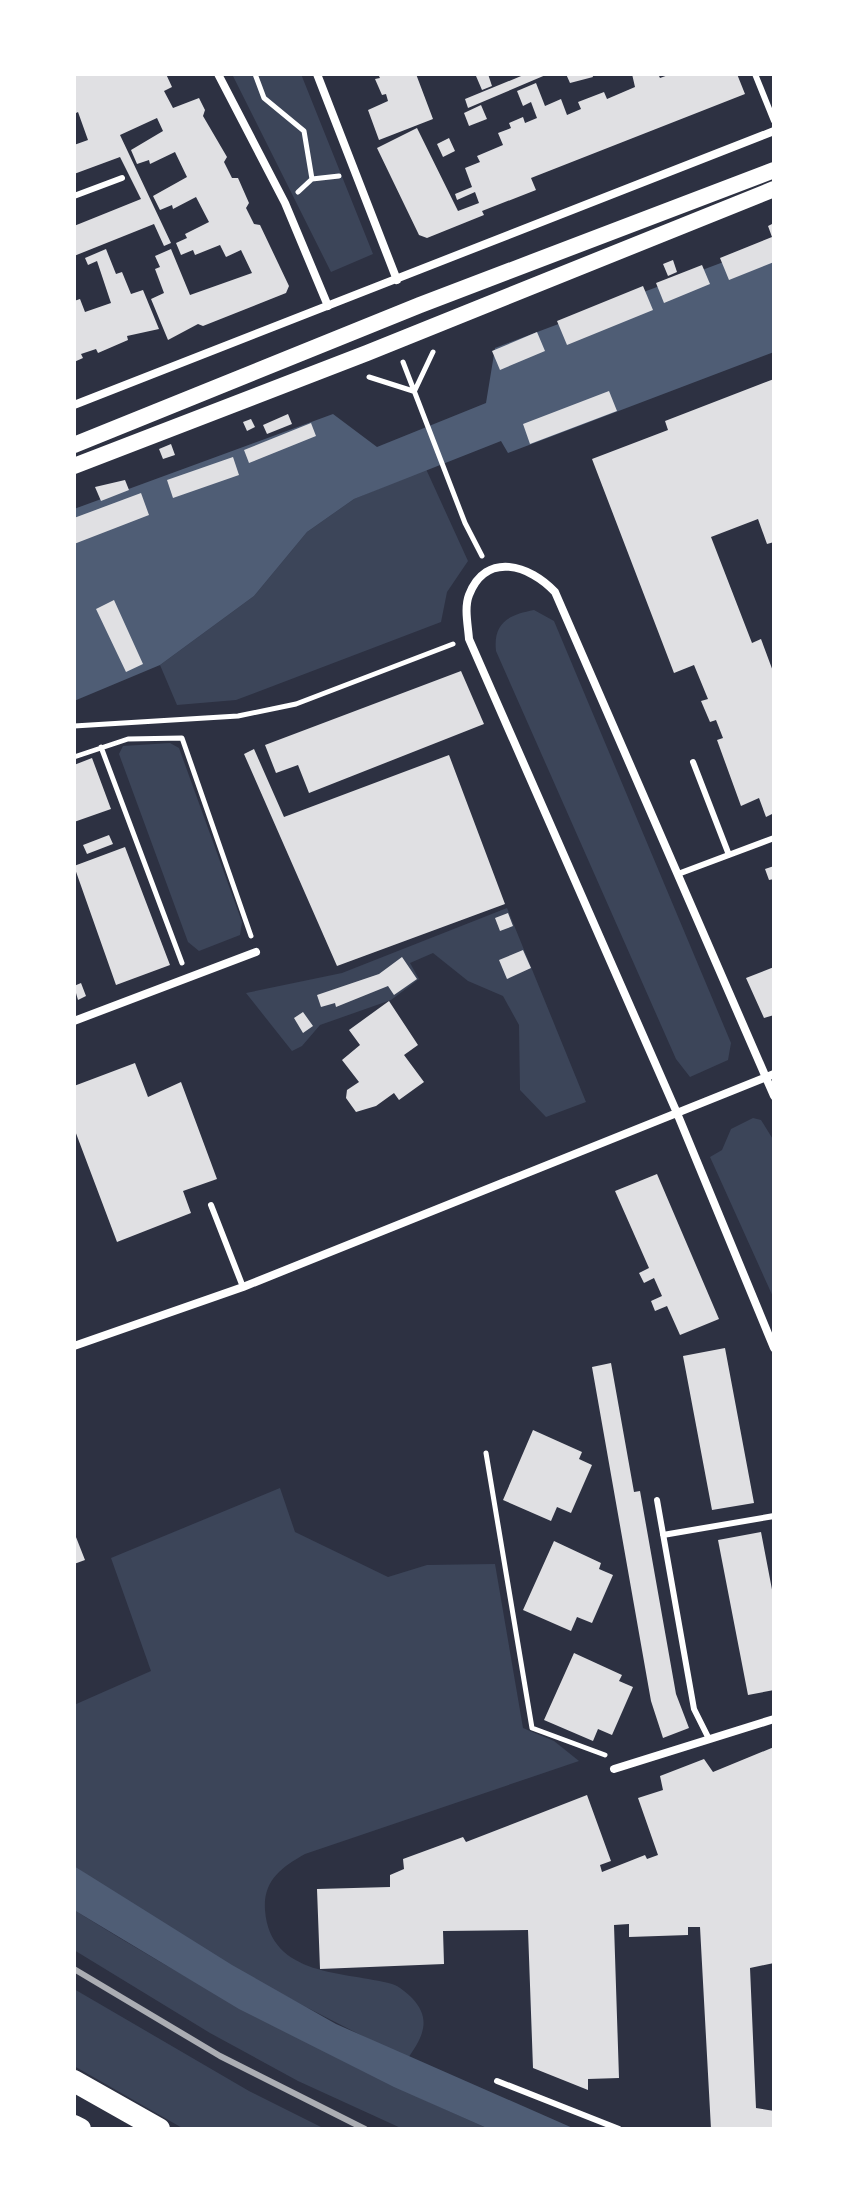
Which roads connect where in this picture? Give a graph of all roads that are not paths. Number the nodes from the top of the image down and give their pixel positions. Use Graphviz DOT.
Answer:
graph roads {
  1 [pos="218,74"];
  2 [pos="317,74"];
  3 [pos="755,74"];
  4 [pos="774,121"];
  5 [pos="774,131"];
  6 [pos="774,170"];
  7 [pos="122,178"];
  8 [pos="774,189"];
  9 [pos="74,196"];
  10 [pos="397,280"];
  11 [pos="328,306"];
  12 [pos="74,405"];
  13 [pos="74,445"];
  14 [pos="74,466"];
  15 [pos="693,762"];
  16 [pos="774,838"];
  17 [pos="729,855"];
  18 [pos="678,874"];
  19 [pos="256,952"];
  20 [pos="74,1021"];
  21 [pos="770,1076"];
  22 [pos="774,1096"];
  23 [pos="677,1113"];
  24 [pos="211,1205"];
  25 [pos="243,1287"];
  26 [pos="74,1346"];
  27 [pos="774,1348"];
  28 [pos="657,1500"];
  29 [pos="774,1516"];
  30 [pos="663,1535"];
  31 [pos="774,1719"];
  32 [pos="709,1739"];
  33 [pos="614,1769"];
  34 [pos="74,2081"];
  35 [pos="497,2081"];
  36 [pos="74,2126"];
  37 [pos="80,2129"];
  38 [pos="159,2129"];
  39 [pos="619,2129"];
  1 -- 11 [label="street"];
  2 -- 10 [label="street"];
  3 -- 4 [label="lane"];
  5 -- 10 [label="street"];
  6 -- 13 [label="main road"];
  7 -- 9 [label="lane"];
  8 -- 14 [label="main road"];
  10 -- 11 [label="street"];
  11 -- 12 [label="street"];
  15 -- 17 [label="lane"];
  16 -- 17 [label="lane"];
  17 -- 18 [label="lane"];
  18 -- 21 [label="street"];
  18 -- 23 [label="street"];
  19 -- 20 [label="street"];
  21 -- 22 [label="street"];
  21 -- 23 [label="street"];
  23 -- 25 [label="street"];
  23 -- 27 [label="street"];
  24 -- 25 [label="lane"];
  25 -- 26 [label="street"];
  28 -- 30 [label="lane"];
  29 -- 30 [label="lane"];
  30 -- 32 [label="lane"];
  31 -- 32 [label="street"];
  32 -- 33 [label="street"];
  34 -- 38 [label="highway"];
  35 -- 39 [label="lane"];
  36 -- 37 [label="highway"];
}
